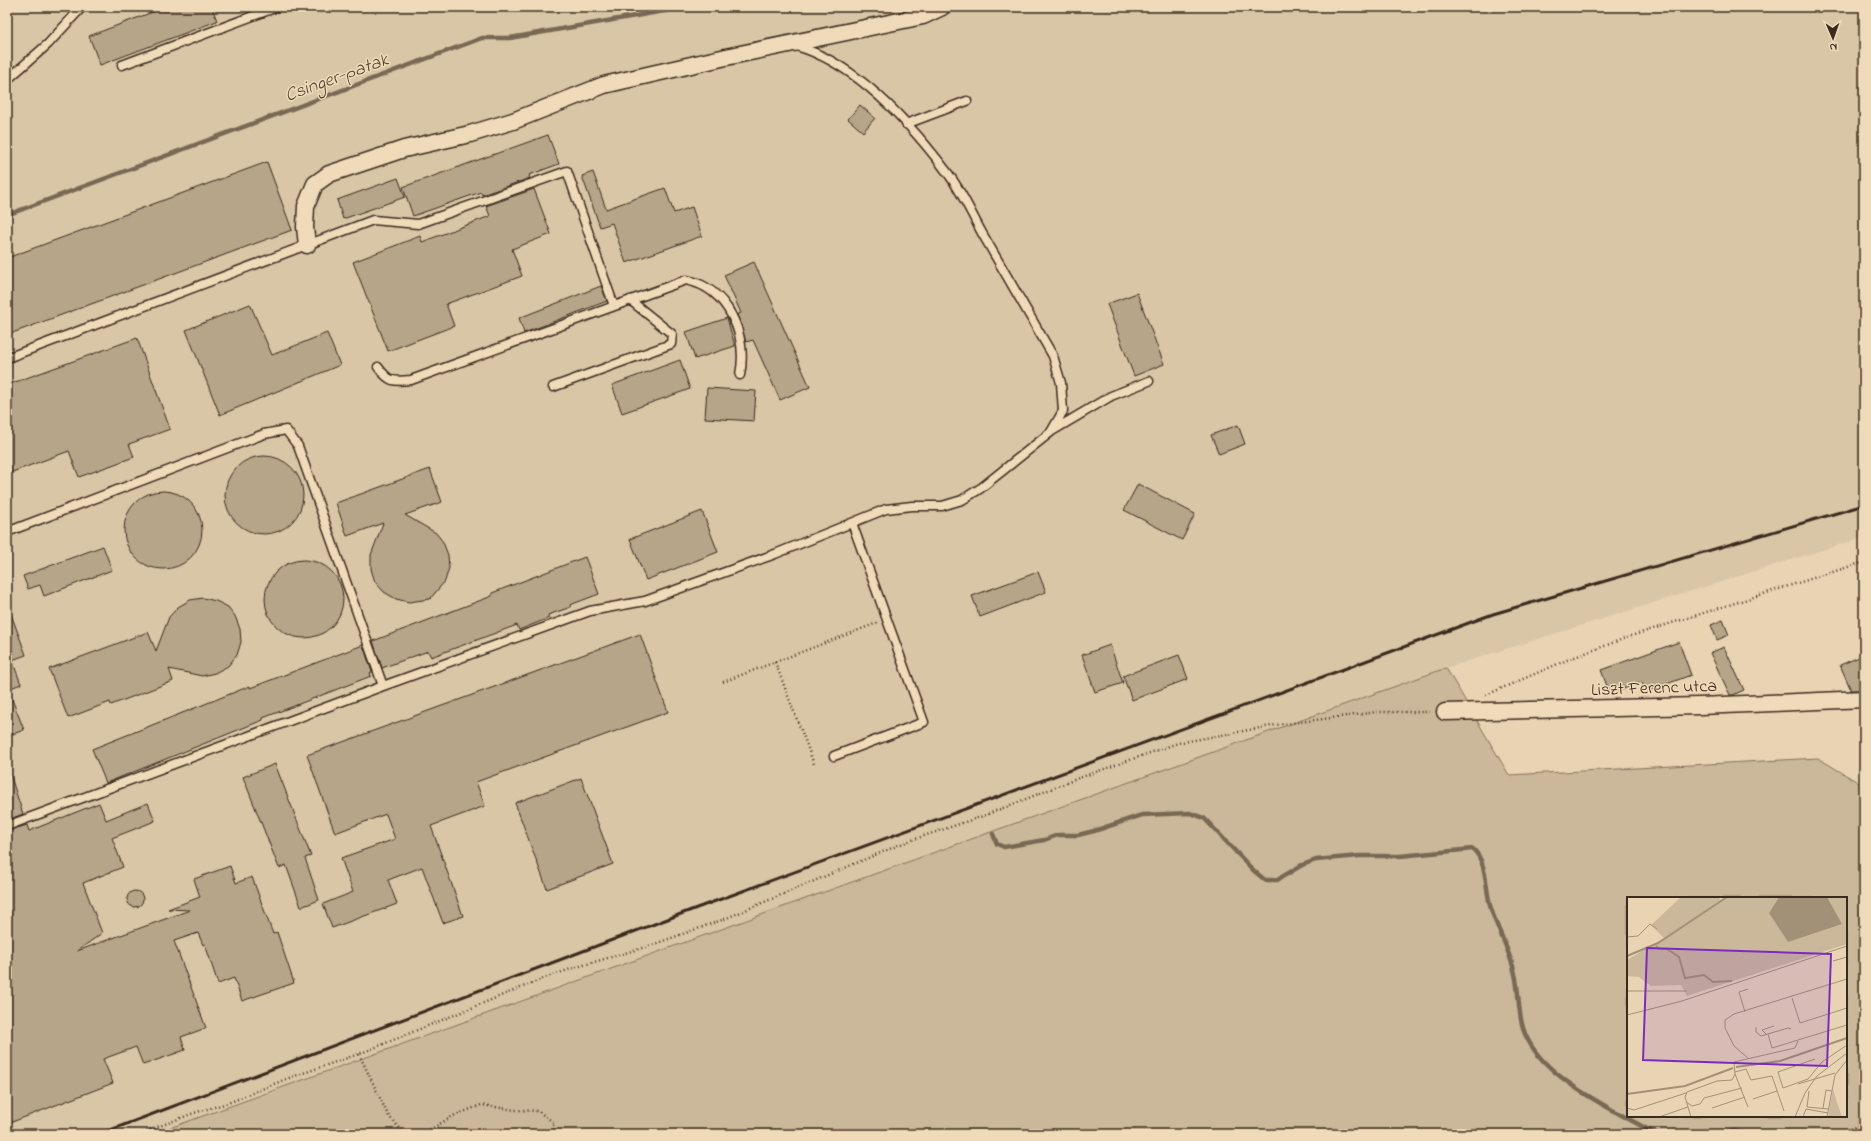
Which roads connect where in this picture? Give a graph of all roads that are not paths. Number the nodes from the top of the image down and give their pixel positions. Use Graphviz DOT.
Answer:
graph roads {
  1 [pos="82,7"];
  2 [pos="277,7"];
  3 [pos="942,7"];
  4 [pos="790,44"];
  5 [pos="122,65"];
  6 [pos="7,80"];
  7 [pos="967,101"];
  8 [pos="906,124"];
  9 [pos="307,245"];
  10 [pos="630,300"];
  11 [pos="614,306"];
  12 [pos="7,358"];
  13 [pos="378,367"];
  14 [pos="740,375"];
  15 [pos="1149,381"];
  16 [pos="553,387"];
  17 [pos="1051,432"];
  18 [pos="852,523"];
  19 [pos="7,532"];
  20 [pos="383,686"];
  21 [pos="1864,699"];
  22 [pos="1445,712"];
  23 [pos="834,756"];
  24 [pos="7,826"];
  1 -- 6 [label="lane"];
  2 -- 5 [label="lane"];
  3 -- 4 [label="street"];
  4 -- 8 [label="lane"];
  4 -- 9 [label="street"];
  7 -- 8 [label="lane"];
  8 -- 17 [label="lane"];
  9 -- 11 [label="lane"];
  9 -- 12 [label="lane"];
  10 -- 11 [label="lane"];
  10 -- 14 [label="lane"];
  10 -- 16 [label="lane"];
  11 -- 13 [label="lane"];
  15 -- 17 [label="lane"];
  17 -- 18 [label="lane"];
  18 -- 20 [label="lane"];
  18 -- 23 [label="lane"];
  19 -- 20 [label="lane"];
  20 -- 24 [label="lane"];
  21 -- 22 [label="street, Liszt Ferenc utca"];
}
